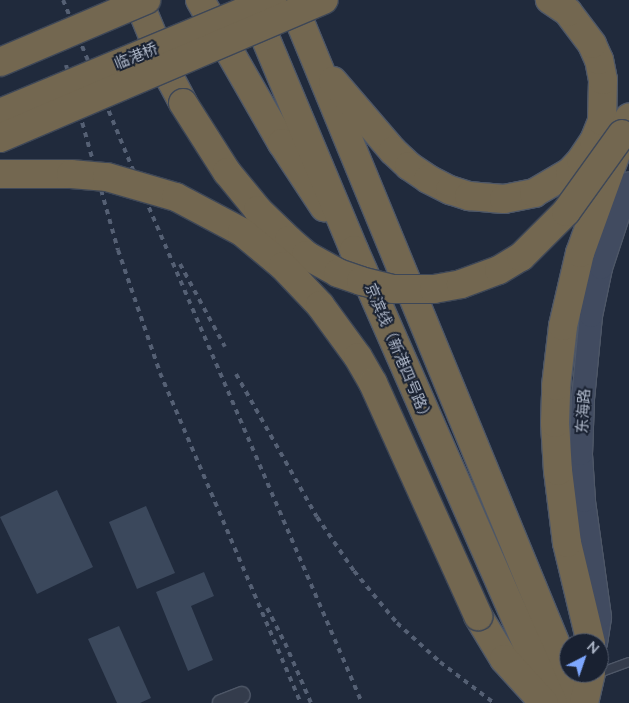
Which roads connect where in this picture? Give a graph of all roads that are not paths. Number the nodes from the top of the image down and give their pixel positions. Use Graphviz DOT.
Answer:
graph roads {
  1 [pos="97,0"];
  2 [pos="138,0"];
  3 [pos="146,0"];
  4 [pos="200,0"];
  5 [pos="249,0"];
  6 [pos="272,0"];
  7 [pos="290,0"];
  8 [pos="324,0"];
  9 [pos="550,0"];
  10 [pos="0,44"];
  11 [pos="316,61"];
  12 [pos="0,62"];
  13 [pos="0,113"];
  14 [pos="618,125"];
  15 [pos="0,138"];
  16 [pos="0,174"];
  17 [pos="629,183"];
  18 [pos="354,250"];
  19 [pos="588,633"];
  20 [pos="598,633"];
  21 [pos="629,662"];
  22 [pos="609,668"];
  23 [pos="591,683"];
  24 [pos="221,703"];
  25 [pos="227,703"];
  26 [pos="544,703"];
  27 [pos="553,703"];
  28 [pos="580,703"];
  29 [pos="584,703"];
  1 -- 10 [label="highway"];
  2 -- 14 [label="highway, bridge"];
  3 -- 12 [label="highway, bridge"];
  4 -- 18 [label="highway"];
  5 -- 18 [label="highway, 京滨线（新港四号路）"];
  6 -- 13 [label="highway, 临港桥, bridge"];
  7 -- 11 [label="highway"];
  8 -- 15 [label="highway, bridge"];
  9 -- 14 [label="highway"];
  11 -- 14 [label="highway"];
  11 -- 28 [label="highway"];
  14 -- 19 [label="highway, bridge"];
  16 -- 26 [label="highway, bridge"];
  17 -- 20 [label="street, 东海路"];
  18 -- 27 [label="highway, 京滨线（新港四号路）"];
  21 -- 22 [label="lane"];
  23 -- 29 [label="highway"];
  24 -- 25 [label="street"];
}
